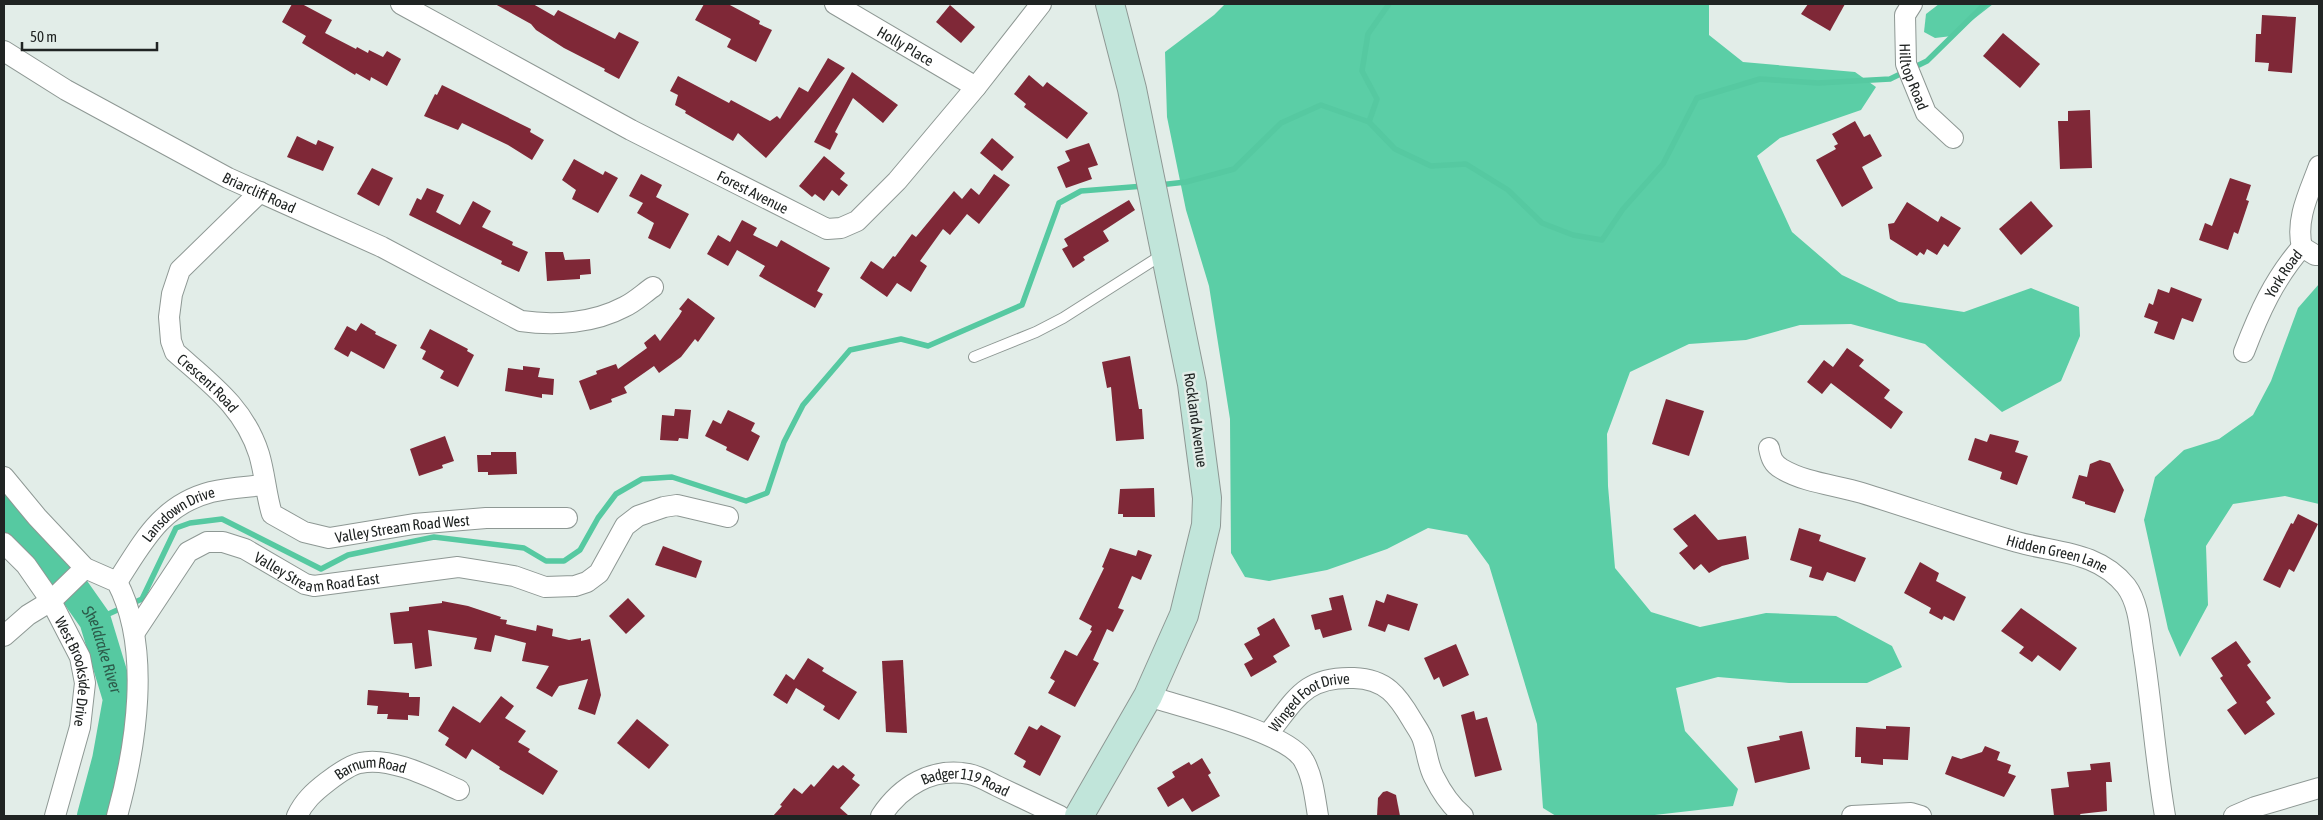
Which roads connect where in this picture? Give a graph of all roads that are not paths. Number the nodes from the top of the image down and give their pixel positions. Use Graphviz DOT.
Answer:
graph roads {
  1 [pos="401,4"];
  2 [pos="835,4"];
  3 [pos="1041,4"];
  4 [pos="1110,4"];
  5 [pos="1912,4"];
  6 [pos="4,51"];
  7 [pos="976,87"];
  8 [pos="1953,138"];
  9 [pos="2319,166"];
  10 [pos="260,192"];
  11 [pos="2310,251"];
  12 [pos="1165,253"];
  13 [pos="653,287"];
  14 [pos="2244,352"];
  15 [pos="974,357"];
  16 [pos="1768,448"];
  17 [pos="4,478"];
  18 [pos="264,485"];
  19 [pos="728,517"];
  20 [pos="567,518"];
  21 [pos="4,543"];
  22 [pos="69,583"];
  23 [pos="124,597"];
  24 [pos="135,632"];
  25 [pos="4,636"];
  26 [pos="1148,696"];
  27 [pos="1268,734"];
  28 [pos="2319,788"];
  29 [pos="459,790"];
  30 [pos="55,816"];
  31 [pos="117,816"];
  32 [pos="297,816"];
  33 [pos="881,816"];
  34 [pos="1060,816"];
  35 [pos="1079,816"];
  36 [pos="1318,816"];
  37 [pos="1463,816"];
  38 [pos="1852,816"];
  39 [pos="1921,816"];
  40 [pos="2165,816"];
  41 [pos="2234,816"];
  1 -- 7 [label="street, Forest Avenue"];
  2 -- 7 [label="street, Holly Place"];
  3 -- 7 [label="street, Forest Avenue"];
  4 -- 12 [label="street, Rockland Avenue"];
  5 -- 8 [label="street, Hilltop Road"];
  6 -- 10 [label="street, Briarcliff Road"];
  9 -- 11 [label="street, York Road"];
  10 -- 13 [label="street, Briarcliff Road"];
  10 -- 18 [label="street, Crescent Road"];
  11 -- 14 [label="street, York Road"];
  12 -- 15 [label="lane"];
  12 -- 26 [label="street, Rockland Avenue"];
  16 -- 40 [label="street, Hidden Green Lane"];
  17 -- 22 [label="street"];
  18 -- 20 [label="street, Valley Stream Road West"];
  18 -- 23 [label="street, Lansdown Drive"];
  19 -- 24 [label="street, Valley Stream Road East"];
  21 -- 22 [label="street, West Brookside Drive"];
  22 -- 23 [label="street"];
  22 -- 25 [label="street"];
  22 -- 30 [label="street, West Brookside Drive"];
  23 -- 24 [label="street"];
  24 -- 31 [label="street"];
  26 -- 27 [label="street, Winged Foot Drive"];
  26 -- 35 [label="street, Rockland Avenue"];
  27 -- 36 [label="street"];
  27 -- 37 [label="street, Winged Foot Drive"];
  28 -- 41 [label="street"];
  29 -- 32 [label="street, Barnum Road"];
  33 -- 34 [label="street, Badger 119 Road"];
  38 -- 39 [label="street"];
}
